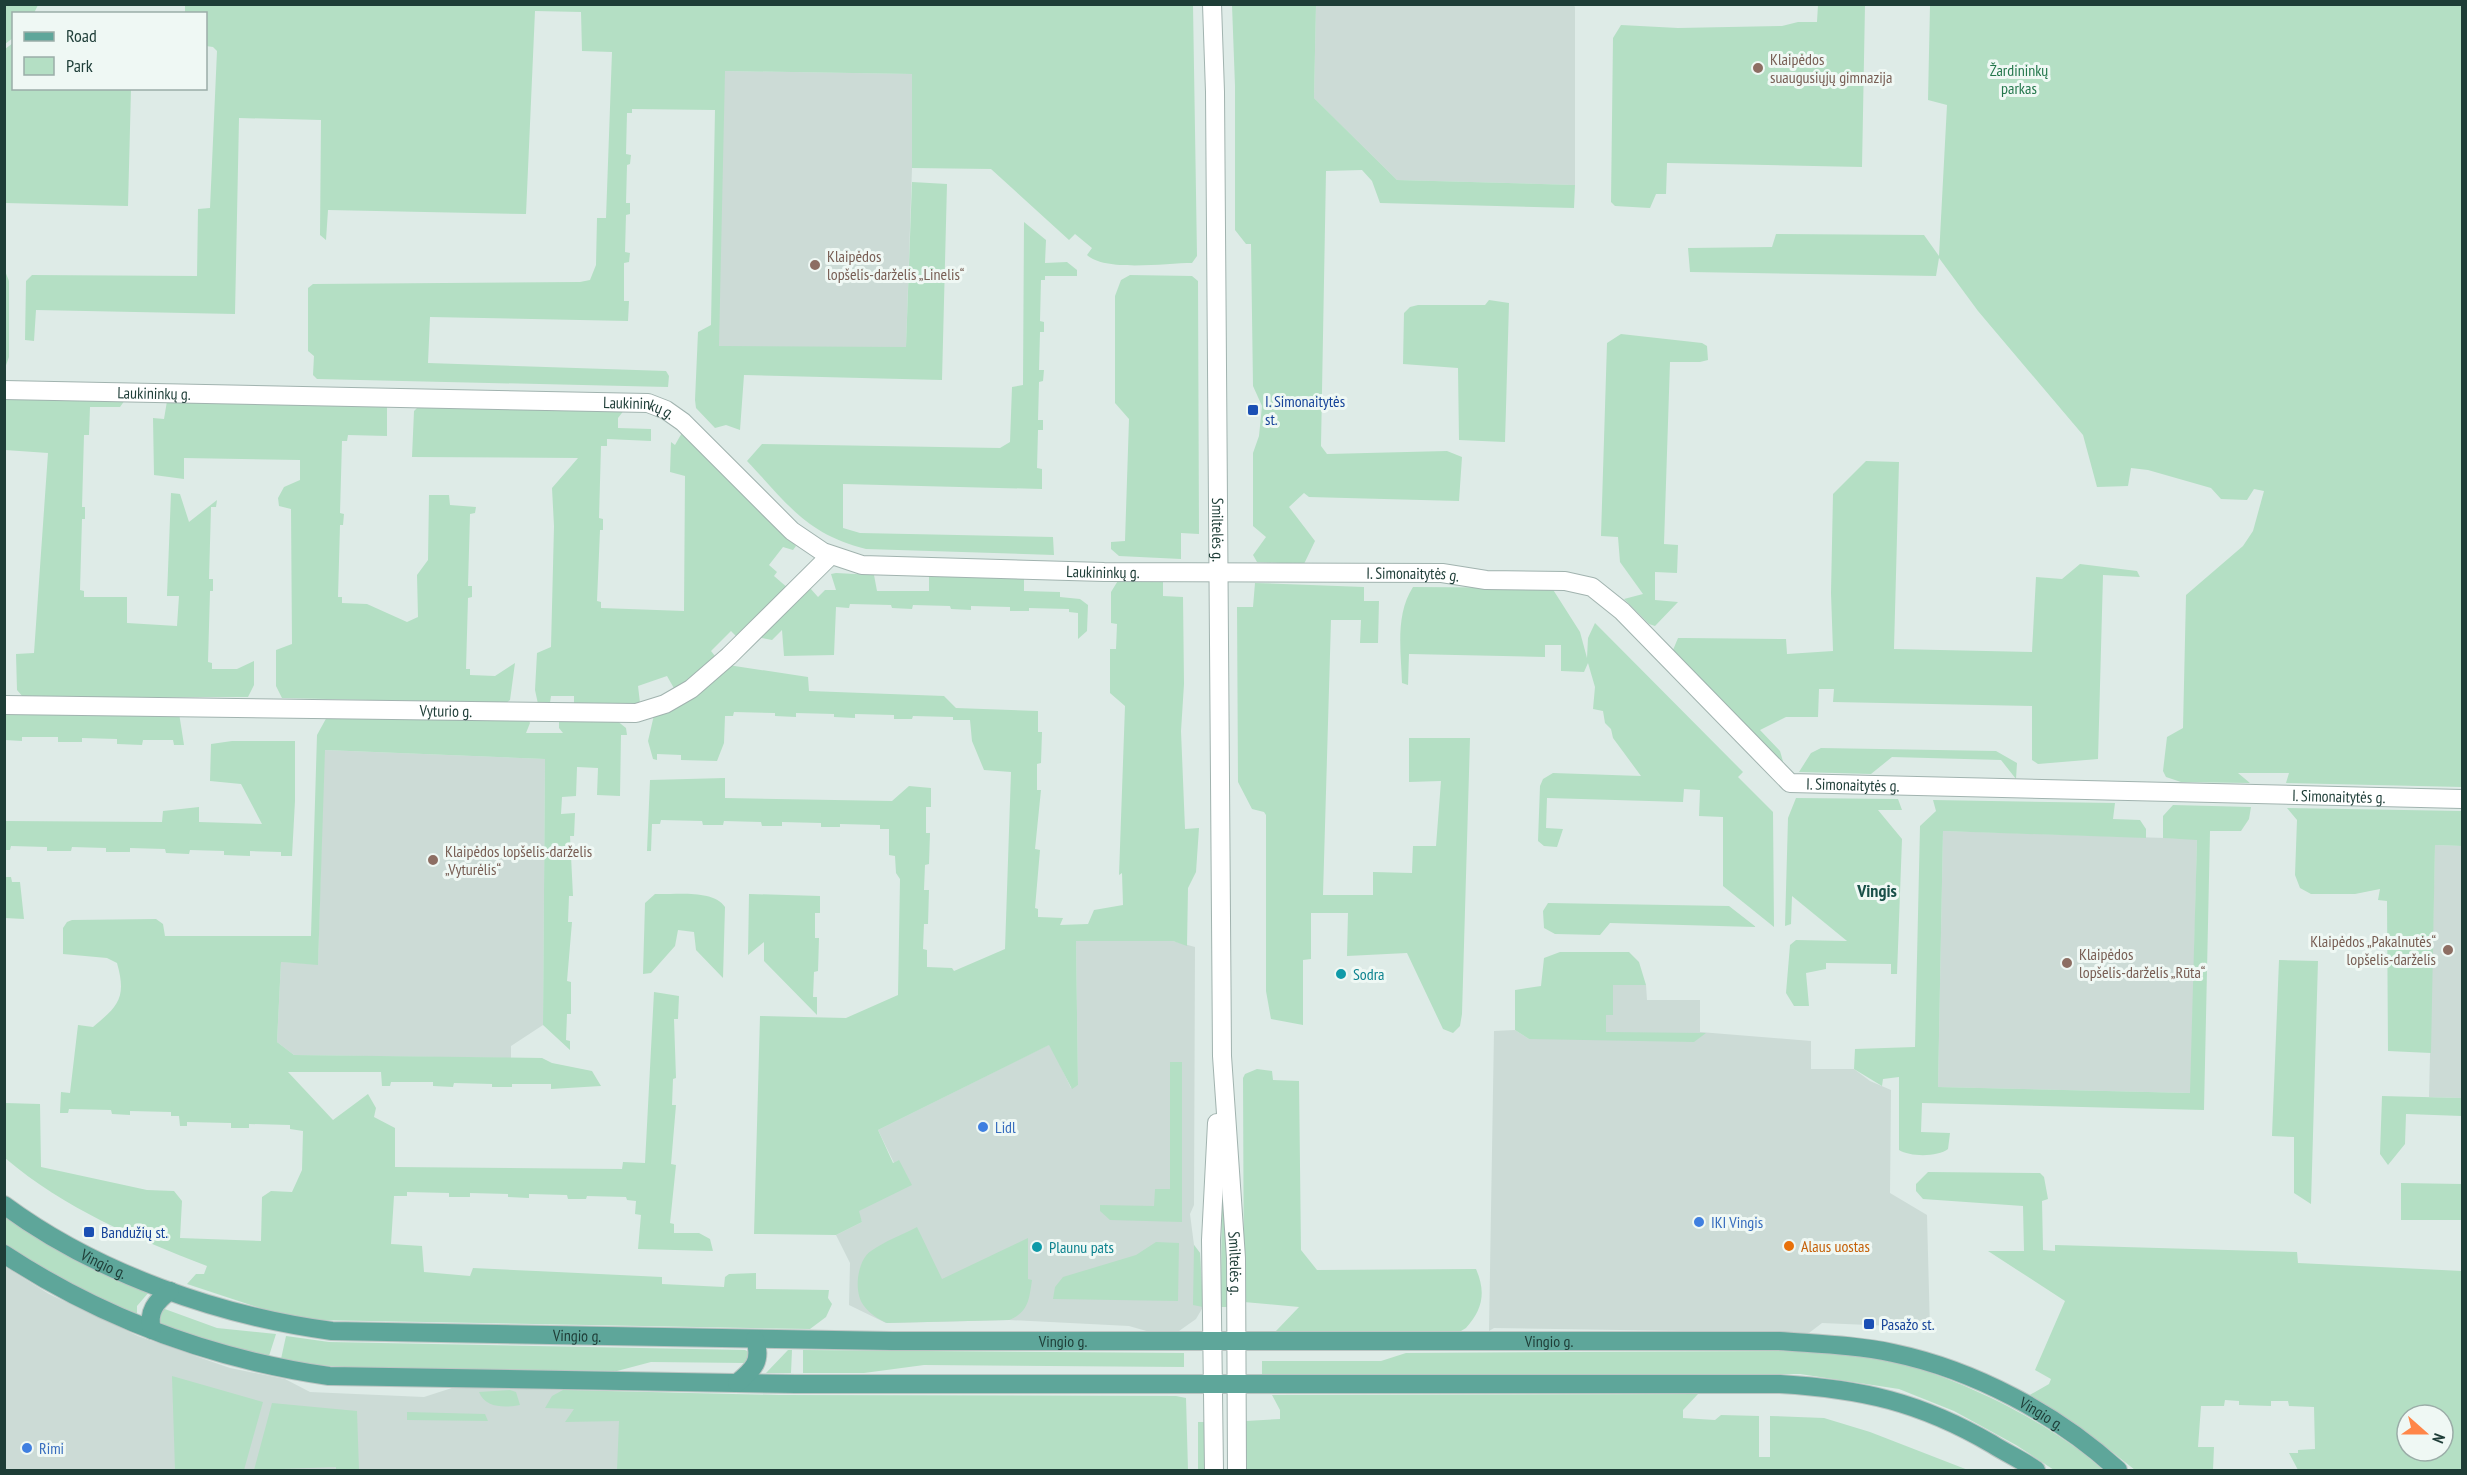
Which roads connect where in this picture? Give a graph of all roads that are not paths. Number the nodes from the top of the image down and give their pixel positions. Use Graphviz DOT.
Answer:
graph roads {
  1 [pos="1212,4"];
  2 [pos="4,390"];
  3 [pos="830,556"];
  4 [pos="1217,571"];
  5 [pos="4,705"];
  6 [pos="2463,799"];
  7 [pos="1222,1056"];
  8 [pos="4,1205"];
  9 [pos="4,1254"];
  10 [pos="170,1291"];
  11 [pos="152,1330"];
  12 [pos="756,1339"];
  13 [pos="1213,1342"];
  14 [pos="1236,1342"];
  15 [pos="737,1383"];
  16 [pos="1213,1385"];
  17 [pos="1236,1385"];
  18 [pos="1214,1470"];
  19 [pos="1237,1470"];
  20 [pos="2036,1470"];
  21 [pos="2118,1470"];
  1 -- 4 [label="street, Smiltelės g."];
  2 -- 3 [label="street, Laukininkų g."];
  3 -- 4 [label="street, Laukininkų g."];
  3 -- 5 [label="street, Vyturio g."];
  4 -- 6 [label="street, I. Simonaitytės g."];
  4 -- 7 [label="street, Smiltelės g."];
  7 -- 13 [label="street, Smiltelės g."];
  7 -- 14 [label="street, Smiltelės g."];
  8 -- 10 [label="main road, Vingio g."];
  9 -- 11 [label="main road"];
  10 -- 11 [label="main road"];
  10 -- 12 [label="main road, Vingio g."];
  11 -- 15 [label="main road"];
  12 -- 13 [label="main road, Vingio g."];
  12 -- 15 [label="main road"];
  13 -- 14 [label="main road, Vingio g."];
  13 -- 16 [label="street, Smiltelės g."];
  14 -- 17 [label="street, Smiltelės g."];
  14 -- 21 [label="main road, Vingio g."];
  15 -- 16 [label="main road"];
  16 -- 17 [label="main road"];
  16 -- 18 [label="street, Smiltelės g."];
  17 -- 19 [label="street, Smiltelės g."];
  17 -- 20 [label="main road"];
}
